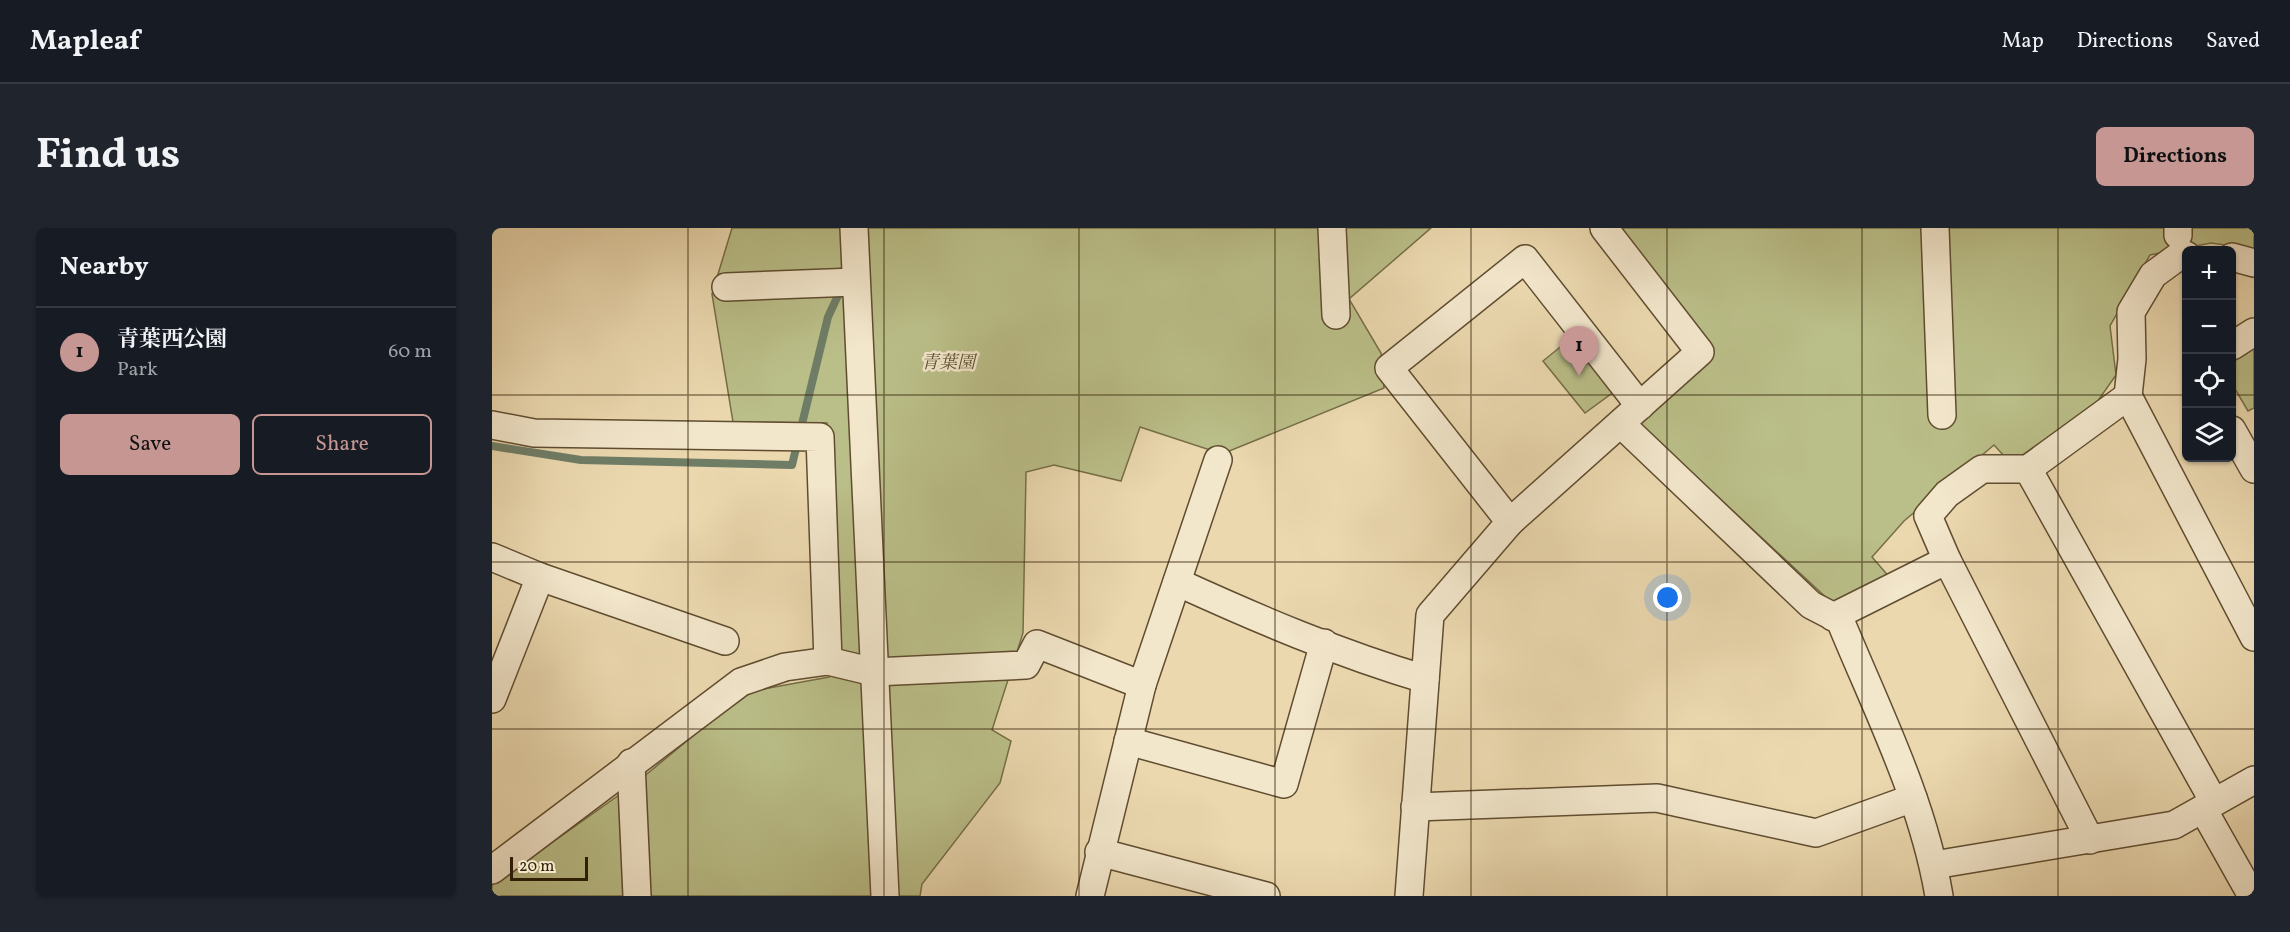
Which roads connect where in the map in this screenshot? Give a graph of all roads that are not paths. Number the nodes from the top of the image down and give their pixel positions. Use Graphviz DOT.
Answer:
graph roads {
  1 [pos="854,228"];
  2 [pos="1332,228"];
  3 [pos="1604,228"];
  4 [pos="1935,228"];
  5 [pos="2181,239"];
  6 [pos="2236,258"];
  7 [pos="2254,263"];
  8 [pos="855,282"];
  9 [pos="726,287"];
  10 [pos="1336,315"];
  11 [pos="2254,332"];
  12 [pos="2236,343"];
  13 [pos="2128,396"];
  14 [pos="1631,415"];
  15 [pos="1942,415"];
  16 [pos="492,425"];
  17 [pos="2236,437"];
  18 [pos="1218,460"];
  19 [pos="2028,469"];
  20 [pos="2254,469"];
  21 [pos="1510,522"];
  22 [pos="492,557"];
  23 [pos="1947,560"];
  24 [pos="540,577"];
  25 [pos="1178,582"];
  26 [pos="1833,617"];
  27 [pos="2254,637"];
  28 [pos="725,641"];
  29 [pos="1324,644"];
  30 [pos="828,661"];
  31 [pos="874,672"];
  32 [pos="1425,679"];
  33 [pos="1142,685"];
  34 [pos="492,699"];
  35 [pos="1128,741"];
  36 [pos="631,764"];
  37 [pos="2254,780"];
  38 [pos="1913,798"];
  39 [pos="2208,805"];
  40 [pos="1415,807"];
  41 [pos="2090,840"];
  42 [pos="1099,852"];
  43 [pos="1934,866"];
  44 [pos="492,870"];
  45 [pos="637,896"];
  46 [pos="885,896"];
  47 [pos="1090,896"];
  48 [pos="1266,896"];
  49 [pos="1409,896"];
  50 [pos="1939,896"];
  51 [pos="2252,896"];
  1 -- 8 [label="street"];
  2 -- 10 [label="street"];
  3 -- 14 [label="street"];
  4 -- 15 [label="street"];
  5 -- 13 [label="street"];
  6 -- 7 [label="street"];
  8 -- 9 [label="street"];
  8 -- 31 [label="street"];
  11 -- 12 [label="street"];
  13 -- 19 [label="street"];
  13 -- 27 [label="street"];
  14 -- 21 [label="street"];
  14 -- 21 [label="street"];
  14 -- 26 [label="street"];
  16 -- 30 [label="street"];
  17 -- 20 [label="street"];
  18 -- 25 [label="street"];
  19 -- 23 [label="street"];
  19 -- 39 [label="street"];
  21 -- 32 [label="street"];
  22 -- 24 [label="street"];
  23 -- 26 [label="street"];
  23 -- 41 [label="street"];
  24 -- 28 [label="street"];
  24 -- 34 [label="street"];
  25 -- 29 [label="street"];
  25 -- 33 [label="street"];
  26 -- 38 [label="street"];
  29 -- 32 [label="street"];
  29 -- 35 [label="street"];
  30 -- 31 [label="street"];
  30 -- 36 [label="street"];
  31 -- 33 [label="street"];
  31 -- 46 [label="street"];
  32 -- 40 [label="street"];
  33 -- 35 [label="street"];
  35 -- 42 [label="street"];
  36 -- 44 [label="street"];
  36 -- 45 [label="street"];
  37 -- 39 [label="street"];
  38 -- 40 [label="street"];
  38 -- 43 [label="street"];
  39 -- 41 [label="street"];
  39 -- 51 [label="street"];
  40 -- 49 [label="street"];
  41 -- 43 [label="street"];
  42 -- 47 [label="street"];
  42 -- 48 [label="street"];
  43 -- 50 [label="street"];
}
